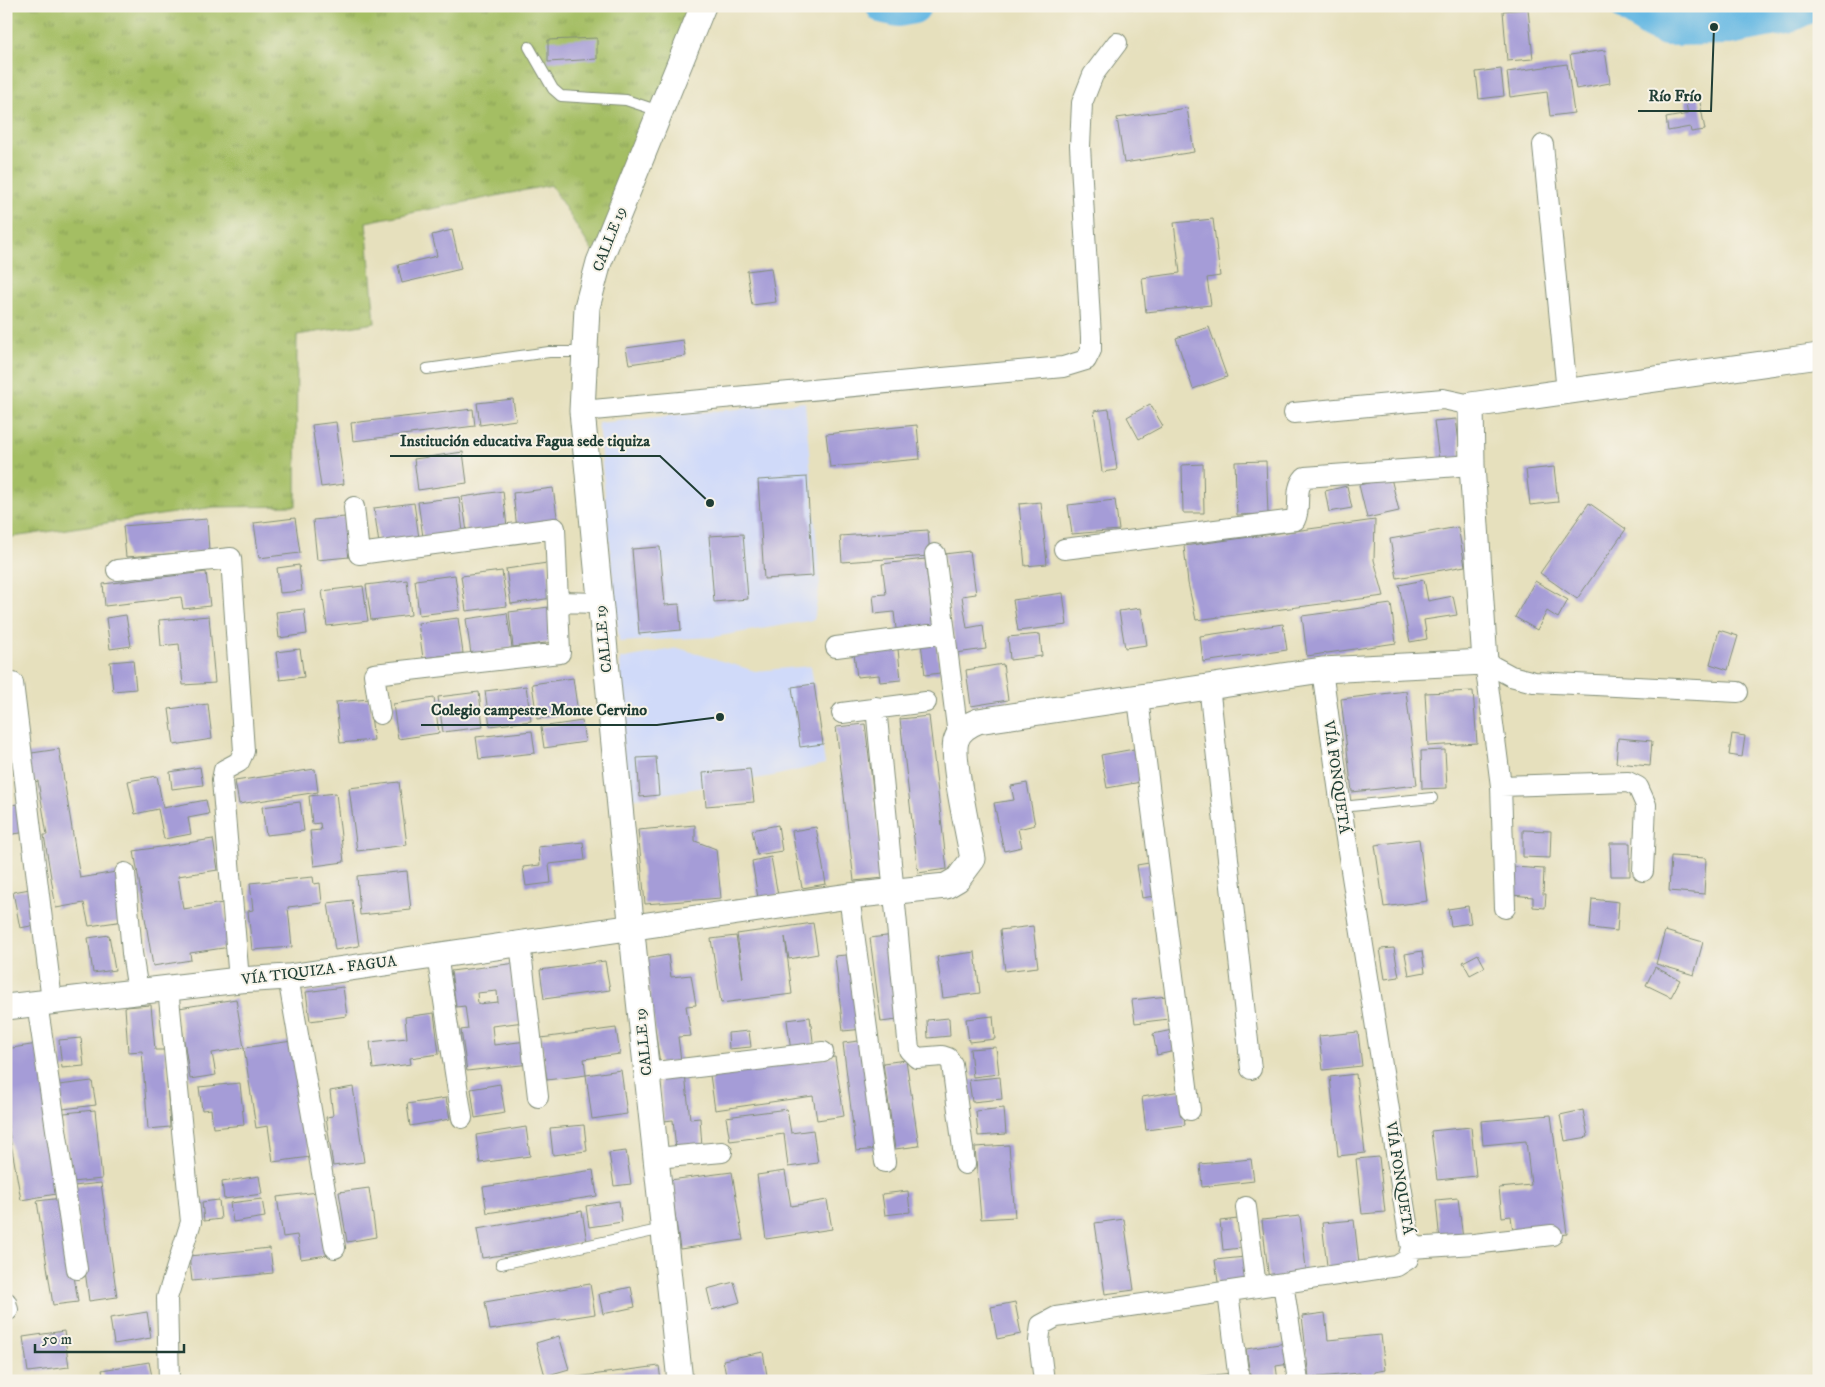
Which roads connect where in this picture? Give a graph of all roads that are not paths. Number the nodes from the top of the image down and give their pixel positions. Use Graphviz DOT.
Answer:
graph roads {
  1 [pos="703,6"];
  2 [pos="1117,43"];
  3 [pos="529,48"];
  4 [pos="660,111"];
  5 [pos="1542,145"];
  6 [pos="586,352"];
  7 [pos="1819,356"];
  8 [pos="427,369"];
  9 [pos="1567,392"];
  10 [pos="1471,405"];
  11 [pos="582,411"];
  12 [pos="1294,413"];
  13 [pos="1472,465"];
  14 [pos="354,507"];
  15 [pos="1064,549"];
  16 [pos="935,554"];
  17 [pos="117,570"];
  18 [pos="558,602"];
  19 [pos="600,602"];
  20 [pos="945,633"];
  21 [pos="836,648"];
  22 [pos="1485,662"];
  23 [pos="1322,670"];
  24 [pos="13,683"];
  25 [pos="1209,685"];
  26 [pos="1738,692"];
  27 [pos="1138,699"];
  28 [pos="926,702"];
  29 [pos="876,707"];
  30 [pos="842,713"];
  31 [pos="380,714"];
  32 [pos="958,735"];
  33 [pos="1500,786"];
  34 [pos="1432,798"];
  35 [pos="1341,807"];
  36 [pos="1643,871"];
  37 [pos="125,874"];
  38 [pos="895,891"];
  39 [pos="849,896"];
  40 [pos="1505,908"];
  41 [pos="631,927"];
  42 [pos="520,943"];
  43 [pos="437,955"];
  44 [pos="288,977"];
  45 [pos="239,980"];
  46 [pos="168,988"];
  47 [pos="138,991"];
  48 [pos="44,1002"];
  49 [pos="6,1007"];
  50 [pos="822,1052"];
  51 [pos="1251,1069"];
  52 [pos="647,1073"];
  53 [pos="538,1097"];
  54 [pos="1190,1110"];
  55 [pos="462,1118"];
  56 [pos="722,1152"];
  57 [pos="656,1158"];
  58 [pos="885,1162"];
  59 [pos="965,1164"];
  60 [pos="1246,1207"];
  61 [pos="664,1229"];
  62 [pos="1552,1234"];
  63 [pos="335,1248"];
  64 [pos="1411,1248"];
  65 [pos="500,1264"];
  66 [pos="77,1269"];
  67 [pos="1283,1283"];
  68 [pos="1256,1287"];
  69 [pos="1228,1292"];
  70 [pos="168,1381"];
  71 [pos="680,1381"];
  72 [pos="1044,1381"];
  73 [pos="1239,1381"];
  74 [pos="1298,1381"];
  1 -- 4 [label="street, CALLE 19"];
  2 -- 11 [label="street"];
  3 -- 4 [label="lane"];
  4 -- 6 [label="street, CALLE 19"];
  5 -- 9 [label="street"];
  6 -- 8 [label="lane"];
  6 -- 11 [label="street, CALLE 19"];
  7 -- 9 [label="street"];
  9 -- 10 [label="street"];
  10 -- 12 [label="street"];
  10 -- 13 [label="street"];
  11 -- 19 [label="street, CALLE 19"];
  13 -- 15 [label="street"];
  13 -- 22 [label="street"];
  14 -- 18 [label="street"];
  16 -- 20 [label="street"];
  17 -- 45 [label="street"];
  18 -- 19 [label="street"];
  18 -- 31 [label="street"];
  19 -- 41 [label="street, CALLE 19"];
  20 -- 21 [label="street"];
  20 -- 32 [label="street"];
  22 -- 23 [label="street"];
  22 -- 26 [label="street"];
  22 -- 33 [label="street"];
  23 -- 25 [label="street"];
  23 -- 35 [label="street, VÍA FONQUETÁ"];
  24 -- 48 [label="street"];
  25 -- 27 [label="street"];
  25 -- 51 [label="street"];
  27 -- 32 [label="street"];
  27 -- 54 [label="street"];
  28 -- 29 [label="street"];
  29 -- 30 [label="street"];
  29 -- 38 [label="street"];
  32 -- 38 [label="street, VÍA TIQUIZA - FAGUA"];
  33 -- 36 [label="street"];
  33 -- 40 [label="street"];
  34 -- 35 [label="lane"];
  35 -- 64 [label="street, VÍA FONQUETÁ"];
  37 -- 47 [label="street"];
  38 -- 39 [label="street, VÍA TIQUIZA - FAGUA"];
  38 -- 59 [label="street"];
  39 -- 41 [label="street, VÍA TIQUIZA - FAGUA"];
  39 -- 58 [label="street"];
  41 -- 42 [label="street, VÍA TIQUIZA - FAGUA"];
  41 -- 52 [label="street, CALLE 19"];
  42 -- 43 [label="street, VÍA TIQUIZA - FAGUA"];
  42 -- 53 [label="street"];
  43 -- 44 [label="street, VÍA TIQUIZA - FAGUA"];
  43 -- 55 [label="street"];
  44 -- 45 [label="street, VÍA TIQUIZA - FAGUA"];
  44 -- 63 [label="street"];
  45 -- 46 [label="street, VÍA TIQUIZA - FAGUA"];
  46 -- 47 [label="street, VÍA TIQUIZA - FAGUA"];
  46 -- 70 [label="street"];
  47 -- 48 [label="street, VÍA TIQUIZA - FAGUA"];
  48 -- 49 [label="street, VÍA TIQUIZA - FAGUA"];
  48 -- 66 [label="street"];
  50 -- 52 [label="street"];
  52 -- 57 [label="street, CALLE 19"];
  56 -- 57 [label="street"];
  57 -- 61 [label="street, CALLE 19"];
  60 -- 68 [label="street"];
  61 -- 65 [label="lane"];
  61 -- 71 [label="street, CALLE 19"];
  62 -- 64 [label="street"];
  64 -- 67 [label="street, VÍA FONQUETÁ"];
  67 -- 68 [label="street, VÍA FONQUETÁ"];
  67 -- 74 [label="street"];
  68 -- 69 [label="street, VÍA FONQUETÁ"];
  69 -- 72 [label="street, VÍA FONQUETÁ"];
  69 -- 73 [label="street"];
}
